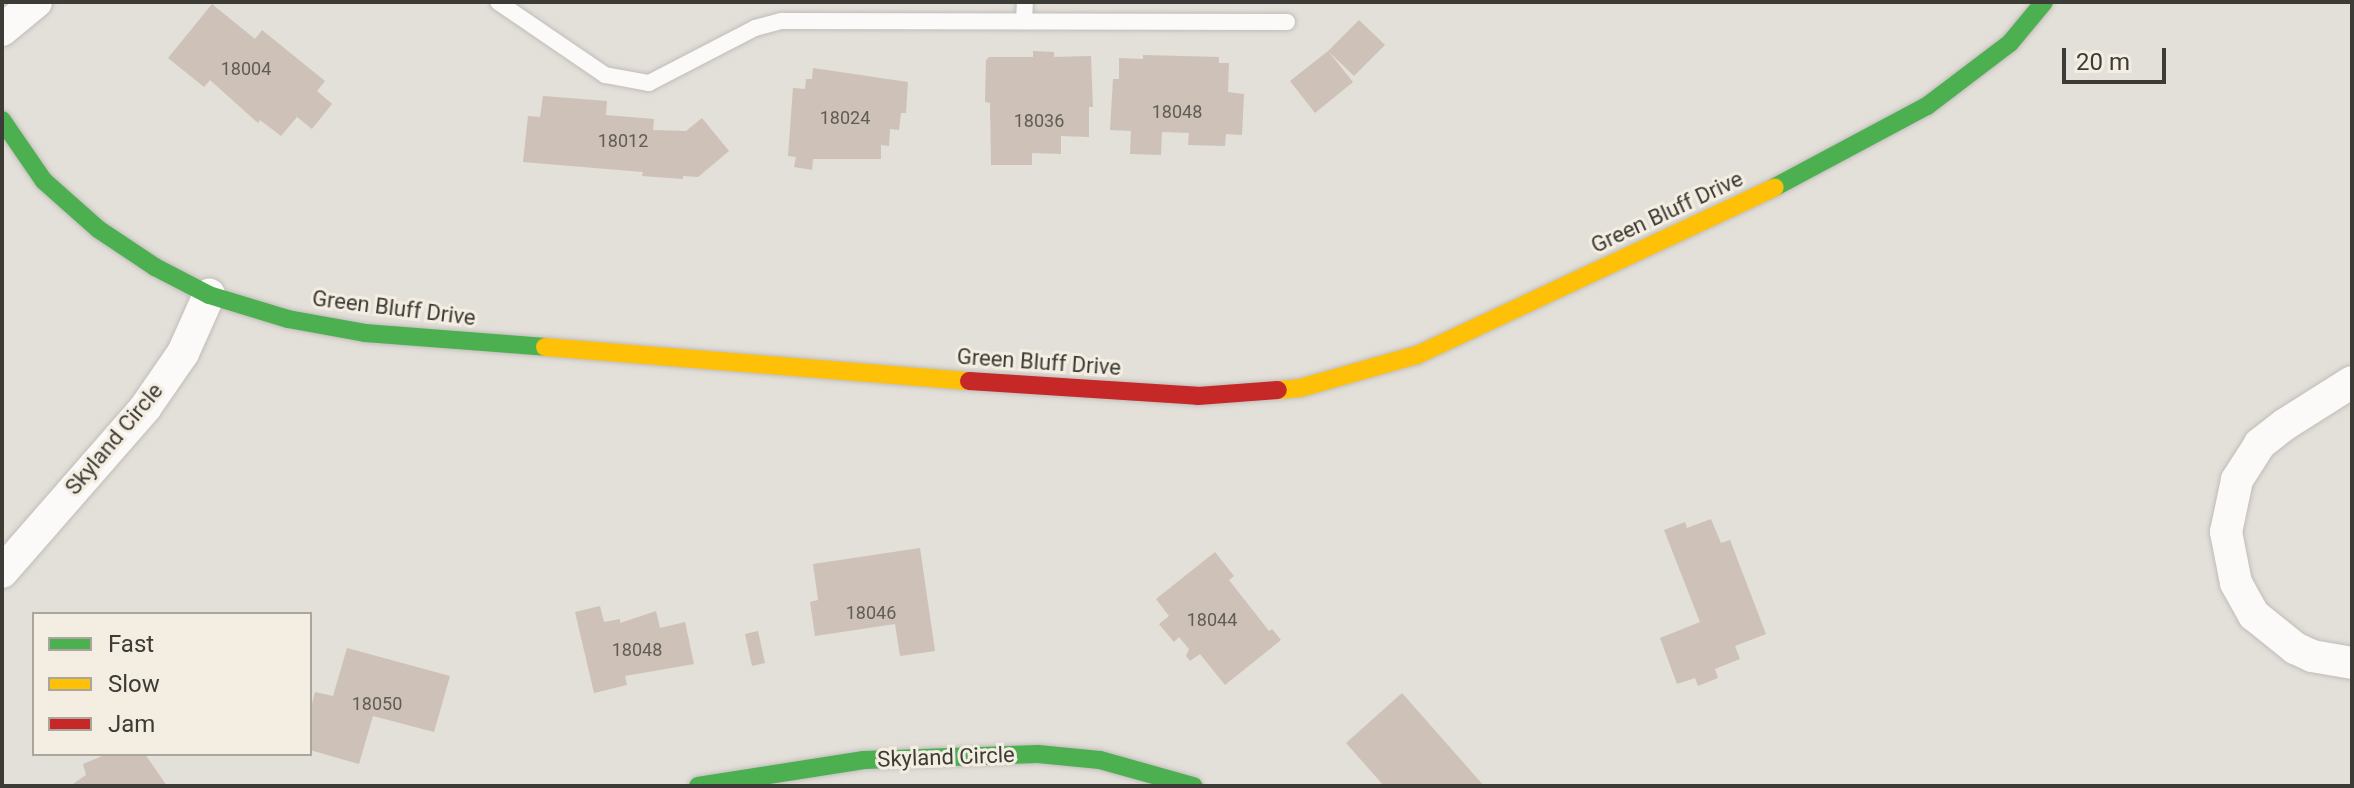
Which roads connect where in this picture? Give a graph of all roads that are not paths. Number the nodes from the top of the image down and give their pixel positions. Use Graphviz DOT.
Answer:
graph roads {
  1 [pos="36,2"];
  2 [pos="498,2"];
  3 [pos="1025,2"];
  4 [pos="2044,2"];
  5 [pos="1024,20"];
  6 [pos="1287,22"];
  7 [pos="2,30"];
  8 [pos="2,120"];
  9 [pos="209,295"];
  10 [pos="2352,382"];
  11 [pos="2,572"];
  12 [pos="2352,663"];
  13 [pos="698,786"];
  14 [pos="1193,786"];
  1 -- 7 [label="street"];
  2 -- 5 [label="lane"];
  3 -- 5 [label="lane"];
  4 -- 9 [label="street, Green Bluff Drive"];
  5 -- 6 [label="lane"];
  8 -- 9 [label="street, Green Bluff Drive"];
  9 -- 11 [label="street, Skyland Circle"];
  10 -- 12 [label="street"];
  13 -- 14 [label="street, Skyland Circle"];
}
